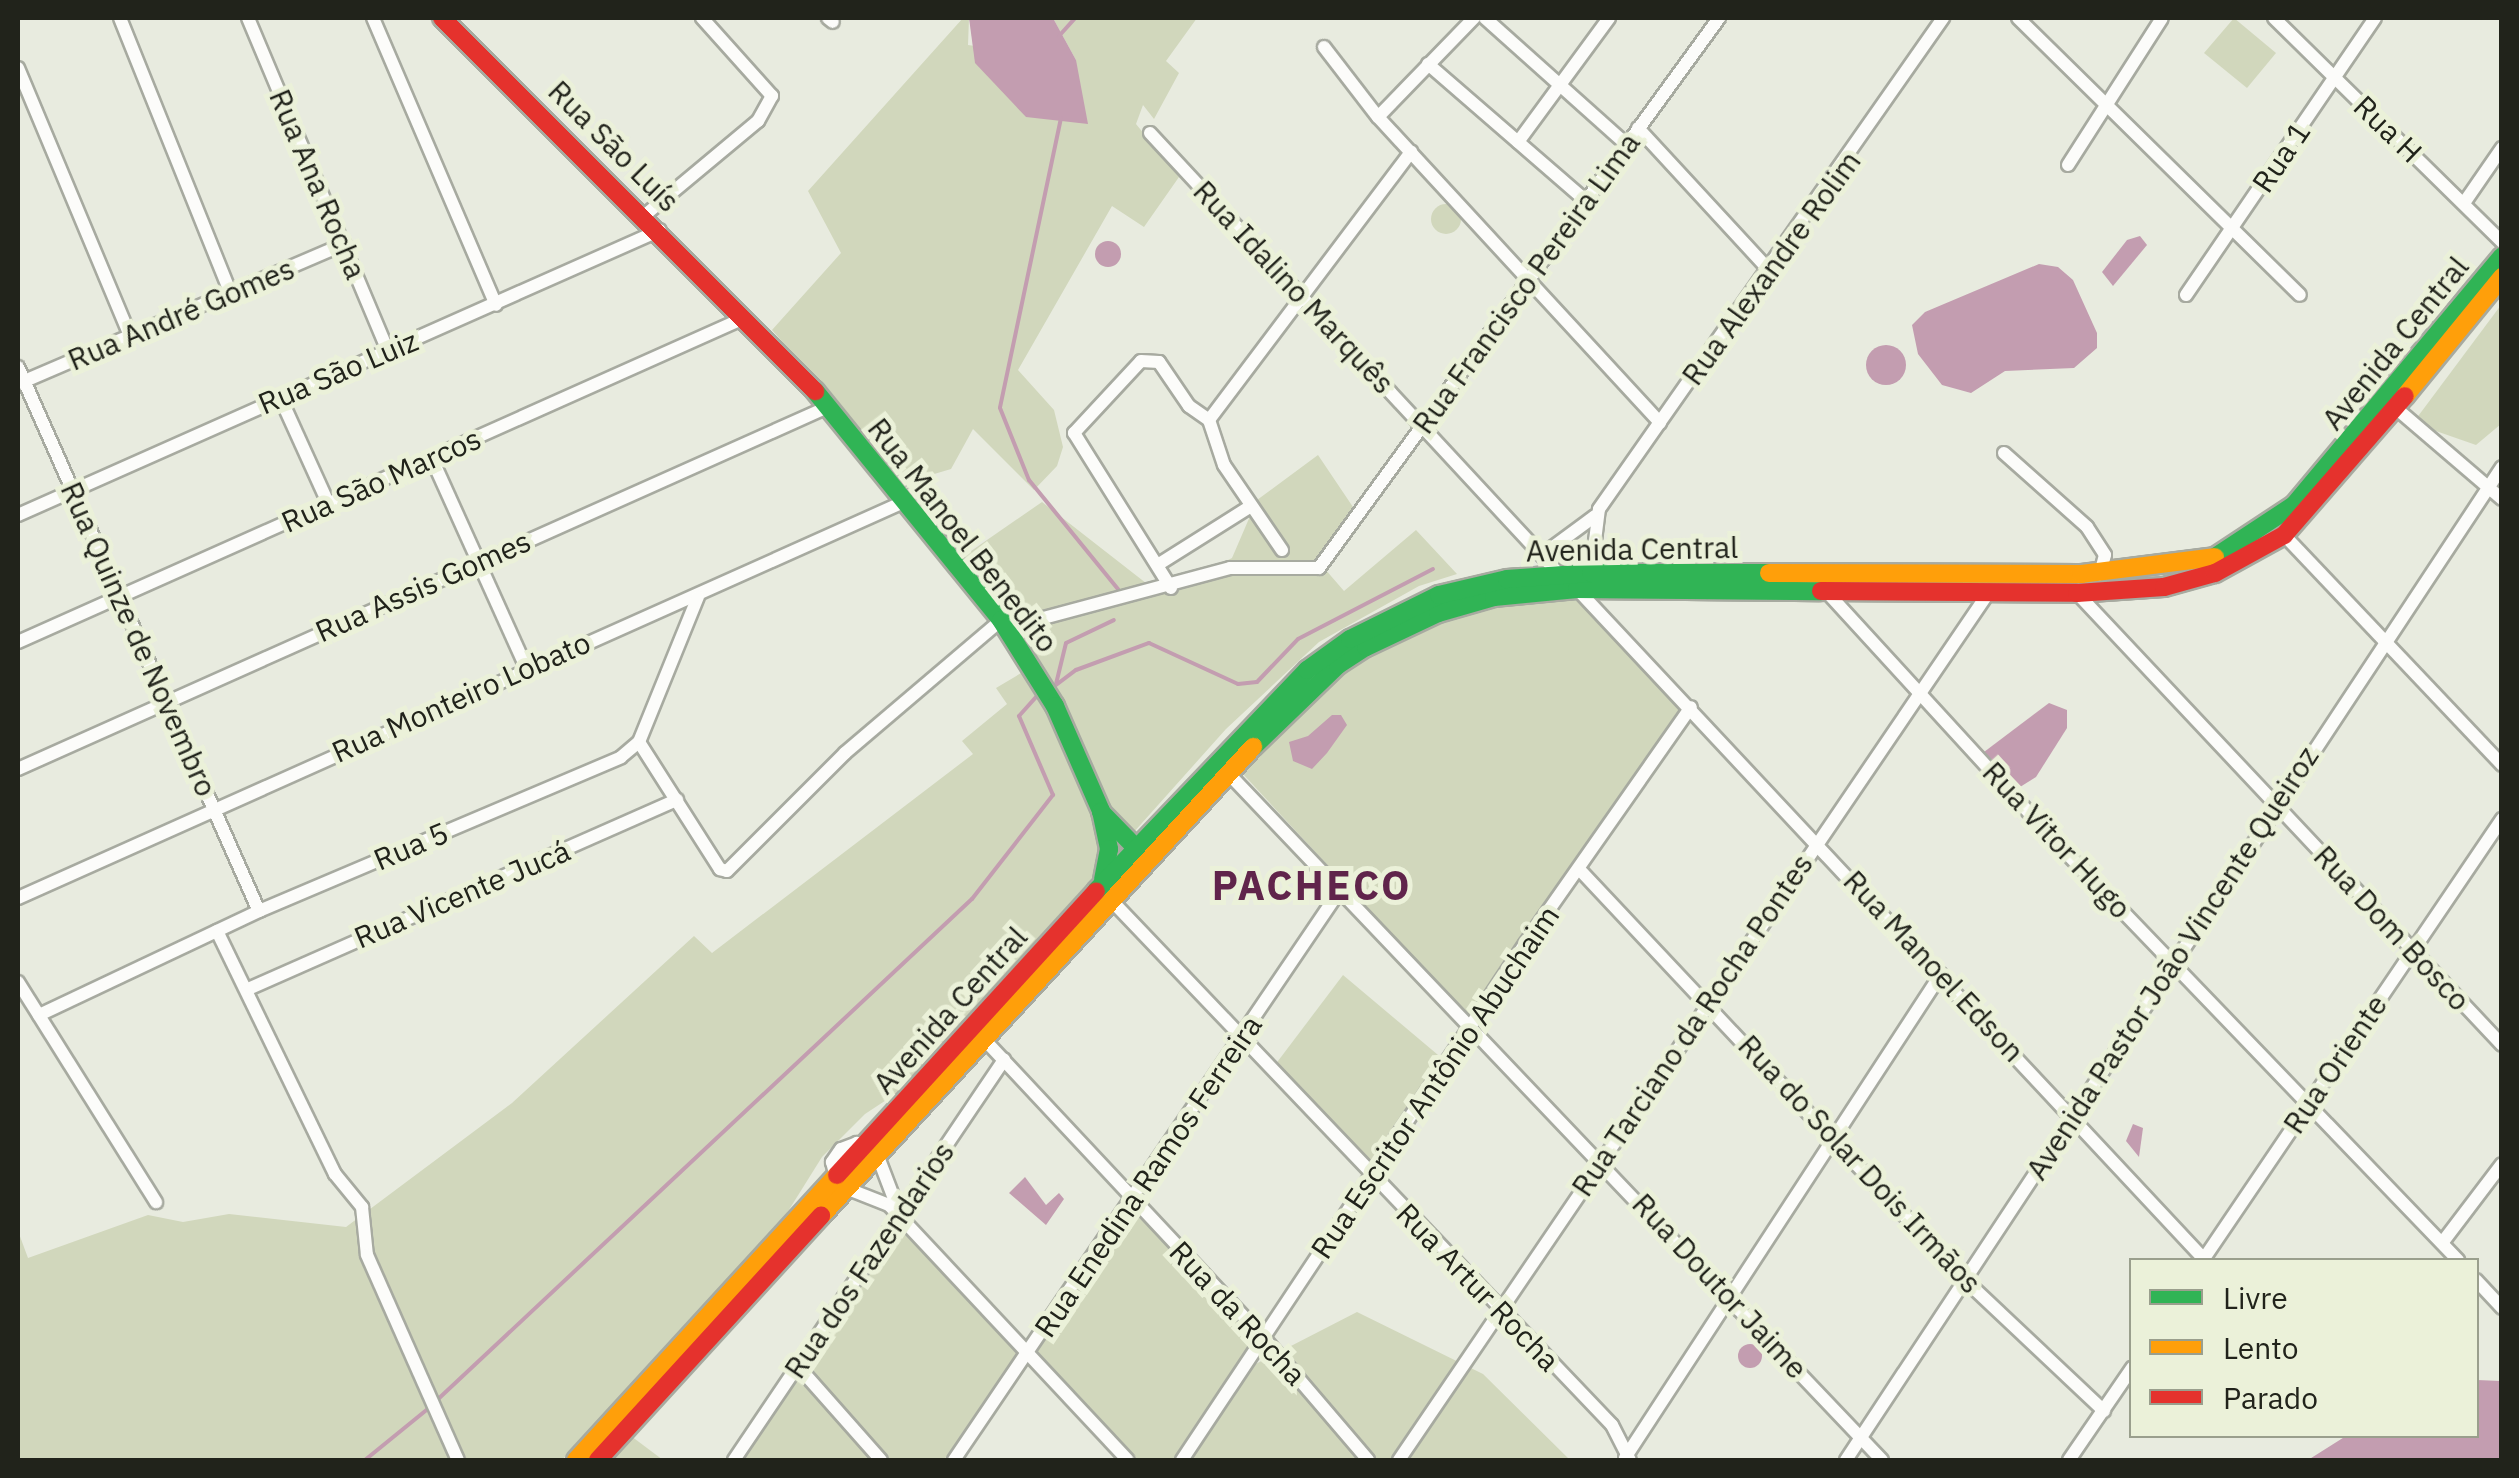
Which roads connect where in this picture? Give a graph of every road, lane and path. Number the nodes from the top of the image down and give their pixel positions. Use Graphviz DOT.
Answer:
graph roads {
  1 [pos="120,18"];
  2 [pos="248,18"];
  3 [pos="374,18"];
  4 [pos="442,18"];
  5 [pos="702,18"];
  6 [pos="1474,18"];
  7 [pos="1484,18"];
  8 [pos="1609,18"];
  9 [pos="1719,18"];
  10 [pos="1944,18"];
  11 [pos="2018,18"];
  12 [pos="2162,18"];
  13 [pos="2274,18"];
  14 [pos="2374,18"];
  15 [pos="1324,48"];
  16 [pos="1428,64"];
  17 [pos="18,68"];
  18 [pos="2335,78"];
  19 [pos="1559,84"];
  20 [pos="2106,104"];
  21 [pos="1378,117"];
  22 [pos="1638,128"];
  23 [pos="1150,133"];
  24 [pos="1518,142"];
  25 [pos="1626,144"];
  26 [pos="2502,148"];
  27 [pos="1411,152"];
  28 [pos="2068,165"];
  29 [pos="1586,201"];
  30 [pos="2464,202"];
  31 [pos="645,215"];
  32 [pos="2233,229"];
  33 [pos="660,230"];
  34 [pos="2502,242"];
  35 [pos="344,244"];
  36 [pos="2502,256"];
  37 [pos="1769,270"];
  38 [pos="1532,276"];
  39 [pos="2502,276"];
  40 [pos="230,292"];
  41 [pos="2186,295"];
  42 [pos="2300,295"];
  43 [pos="1301,296"];
  44 [pos="496,305"];
  45 [pos="744,318"];
  46 [pos="130,336"];
  47 [pos="388,351"];
  48 [pos="18,367"];
  49 [pos="21,383"];
  50 [pos="280,397"];
  51 [pos="830,406"];
  52 [pos="2397,409"];
  53 [pos="1209,420"];
  54 [pos="1660,423"];
  55 [pos="1423,425"];
  56 [pos="2004,453"];
  57 [pos="432,459"];
  58 [pos="2502,468"];
  59 [pos="2488,485"];
  60 [pos="72,491"];
  61 [pos="2502,499"];
  62 [pos="906,501"];
  63 [pos="328,503"];
  64 [pos="1252,506"];
  65 [pos="18,515"];
  66 [pos="1595,516"];
  67 [pos="2284,535"];
  68 [pos="1282,550"];
  69 [pos="1542,555"];
  70 [pos="477,564"];
  71 [pos="1160,564"];
  72 [pos="1591,572"];
  73 [pos="1560,574"];
  74 [pos="2100,574"];
  75 [pos="1171,588"];
  76 [pos="1577,589"];
  77 [pos="1825,590"];
  78 [pos="1989,592"];
  79 [pos="2077,593"];
  80 [pos="118,595"];
  81 [pos="698,597"];
  82 [pos="1004,624"];
  83 [pos="18,642"];
  84 [pos="2384,645"];
  85 [pos="526,667"];
  86 [pos="1924,695"];
  87 [pos="164,699"];
  88 [pos="1691,707"];
  89 [pos="639,742"];
  90 [pos="2502,765"];
  91 [pos="18,769"];
  92 [pos="1227,772"];
  93 [pos="678,800"];
  94 [pos="2276,805"];
  95 [pos="214,806"];
  96 [pos="1101,812"];
  97 [pos="2502,820"];
  98 [pos="1115,826"];
  99 [pos="1149,833"];
  100 [pos="1816,840"];
  101 [pos="1141,854"];
  102 [pos="1579,869"];
  103 [pos="1340,890"];
  104 [pos="1106,893"];
  105 [pos="18,898"];
  106 [pos="259,911"];
  107 [pos="217,931"];
  108 [pos="2414,950"];
  109 [pos="2173,965"];
  110 [pos="1941,974"];
  111 [pos="18,982"];
  112 [pos="248,989"];
  113 [pos="1710,1002"];
  114 [pos="39,1014"];
  115 [pos="1471,1028"];
  116 [pos="1241,1035"];
  117 [pos="982,1037"];
  118 [pos="2502,1045"];
  119 [pos="1004,1059"];
  120 [pos="2306,1106"];
  121 [pos="2076,1116"];
  122 [pos="1834,1138"];
  123 [pos="868,1153"];
  124 [pos="1601,1161"];
  125 [pos="2502,1164"];
  126 [pos="1372,1175"];
  127 [pos="842,1181"];
  128 [pos="1130,1198"];
  129 [pos="156,1202"];
  130 [pos="900,1217"];
  131 [pos="803,1224"];
  132 [pos="2442,1243"];
  133 [pos="2202,1258"];
  134 [pos="2205,1258"];
  135 [pos="2456,1258"];
  136 [pos="1964,1280"];
  137 [pos="2479,1283"];
  138 [pos="1732,1297"];
  139 [pos="2502,1308"];
  140 [pos="1499,1314"];
  141 [pos="1264,1337"];
  142 [pos="1030,1352"];
  143 [pos="796,1364"];
  144 [pos="2129,1373"];
  145 [pos="2104,1411"];
  146 [pos="1862,1438"];
  147 [pos="1627,1459"];
  148 [pos="458,1460"];
  149 [pos="576,1460"];
  150 [pos="598,1460"];
  151 [pos="734,1460"];
  152 [pos="882,1460"];
  153 [pos="954,1460"];
  154 [pos="1128,1460"];
  155 [pos="1182,1460"];
  156 [pos="1368,1460"];
  157 [pos="1399,1460"];
  158 [pos="1846,1460"];
  159 [pos="1882,1460"];
  160 [pos="2069,1460"];
  1 -- 40 [label="street"];
  2 -- 35 [label="street, Rua Ana Rocha"];
  3 -- 44 [label="street"];
  4 -- 31 [label="main road, Rua São Luís"];
  5 -- 31 [label="street"];
  6 -- 16 [label="street"];
  7 -- 19 [label="street"];
  8 -- 19 [label="street"];
  9 -- 22 [label="street, Rua Francisco Pereira Lima"];
  10 -- 37 [label="street, Rua Alexandre Rolim"];
  11 -- 20 [label="street"];
  12 -- 20 [label="street"];
  13 -- 18 [label="street, Rua H"];
  14 -- 18 [label="street, Rua 1"];
  15 -- 21 [label="street"];
  16 -- 21 [label="street"];
  16 -- 24 [label="street"];
  17 -- 46 [label="street"];
  18 -- 30 [label="street, Rua H"];
  18 -- 32 [label="street, Rua 1"];
  19 -- 24 [label="street"];
  19 -- 25 [label="street"];
  20 -- 28 [label="street"];
  20 -- 32 [label="street"];
  21 -- 27 [label="street"];
  22 -- 25 [label="street, Rua Francisco Pereira Lima"];
  22 -- 37 [label="street"];
  23 -- 43 [label="street, Rua Idalino Marquês"];
  24 -- 29 [label="street"];
  25 -- 29 [label="street, Rua Francisco Pereira Lima"];
  26 -- 30 [label="street"];
  27 -- 38 [label="street"];
  27 -- 43 [label="street"];
  29 -- 38 [label="street, Rua Francisco Pereira Lima"];
  30 -- 34 [label="street, Rua H"];
  31 -- 33 [label="main road, Rua São Luís"];
  32 -- 41 [label="street, Rua 1"];
  32 -- 42 [label="street"];
  33 -- 44 [label="street, Rua São Luiz"];
  33 -- 45 [label="main road, Rua São Luís"];
  35 -- 40 [label="street, Rua André Gomes"];
  35 -- 47 [label="street, Rua Ana Rocha"];
  36 -- 74 [label="main road, Avenida Central"];
  37 -- 54 [label="street, Rua Alexandre Rolim"];
  38 -- 54 [label="street"];
  38 -- 55 [label="street, Rua Francisco Pereira Lima"];
  39 -- 52 [label="main road, Avenida Central"];
  40 -- 46 [label="street, Rua André Gomes"];
  43 -- 53 [label="street"];
  43 -- 55 [label="street, Rua Idalino Marquês"];
  44 -- 47 [label="street, Rua São Luiz"];
  45 -- 51 [label="main road, Rua Manoel Benedito"];
  45 -- 57 [label="street, Rua São Marcos"];
  46 -- 49 [label="street, Rua André Gomes"];
  47 -- 50 [label="street, Rua São Luiz"];
  48 -- 49 [label="street, Rua Quinze de Novembro"];
  49 -- 60 [label="street, Rua Quinze de Novembro"];
  50 -- 60 [label="street, Rua São Luiz"];
  50 -- 63 [label="street"];
  51 -- 62 [label="main road, Rua Manoel Benedito"];
  51 -- 70 [label="street, Rua Assis Gomes"];
  52 -- 59 [label="street"];
  52 -- 67 [label="main road, Avenida Central"];
  53 -- 64 [label="street"];
  53 -- 71 [label="street"];
  54 -- 66 [label="street, Rua Alexandre Rolim"];
  55 -- 69 [label="street, Rua Idalino Marquês"];
  55 -- 75 [label="street, Rua Francisco Pereira Lima"];
  56 -- 74 [label="street"];
  57 -- 63 [label="street, Rua São Marcos"];
  57 -- 70 [label="street"];
  58 -- 59 [label="street, Avenida Pastor João Vincente Queiroz"];
  59 -- 61 [label="street"];
  59 -- 84 [label="street, Avenida Pastor João Vincente Queiroz"];
  60 -- 65 [label="street, Rua São Luiz"];
  60 -- 80 [label="street, Rua Quinze de Novembro"];
  62 -- 81 [label="street, Rua Monteiro Lobato"];
  62 -- 82 [label="main road, Rua Manoel Benedito"];
  63 -- 80 [label="street, Rua São Marcos"];
  64 -- 68 [label="street"];
  64 -- 71 [label="street"];
  66 -- 69 [label="street, Rua Alexandre Rolim"];
  66 -- 72 [label="street"];
  67 -- 79 [label="main road, Avenida Central"];
  67 -- 84 [label="street"];
  69 -- 73 [label="street, Rua Idalino Marquês"];
  70 -- 85 [label="street"];
  70 -- 87 [label="street, Rua Assis Gomes"];
  71 -- 75 [label="street"];
  72 -- 73 [label="main road, Avenida Central"];
  72 -- 74 [label="main road, Avenida Central"];
  73 -- 99 [label="main road, Avenida Central"];
  75 -- 82 [label="street"];
  76 -- 77 [label="main road, Avenida Central"];
  76 -- 88 [label="street, Rua Manoel Edson"];
  76 -- 92 [label="main road, Avenida Central"];
  77 -- 78 [label="main road, Avenida Central"];
  77 -- 86 [label="street, Rua Vitor Hugo"];
  78 -- 79 [label="main road, Avenida Central"];
  78 -- 86 [label="street, Rua Tarciano da Rocha Pontes"];
  79 -- 94 [label="street, Rua Dom Bosco"];
  80 -- 83 [label="street, Rua São Marcos"];
  80 -- 87 [label="street, Rua Quinze de Novembro"];
  81 -- 85 [label="street, Rua Monteiro Lobato"];
  81 -- 89 [label="street"];
  82 -- 93 [label="street"];
  82 -- 96 [label="main road, Rua Manoel Benedito"];
  84 -- 90 [label="street"];
  84 -- 94 [label="street, Avenida Pastor João Vincente Queiroz"];
  85 -- 95 [label="street, Rua Monteiro Lobato"];
  86 -- 100 [label="street, Rua Tarciano da Rocha Pontes"];
  86 -- 109 [label="street, Rua Vitor Hugo"];
  87 -- 91 [label="street, Rua Assis Gomes"];
  87 -- 95 [label="street, Rua Quinze de Novembro"];
  88 -- 100 [label="street, Rua Manoel Edson"];
  88 -- 102 [label="street, Rua Escritor Antônio Abuchaim"];
  89 -- 93 [label="street"];
  89 -- 106 [label="street, Rua 5"];
  92 -- 101 [label="main road, Avenida Central"];
  92 -- 103 [label="street, Rua Doutor Jaime"];
  93 -- 112 [label="street, Rua Vicente Jucá"];
  94 -- 108 [label="street, Rua Dom Bosco"];
  94 -- 109 [label="street, Avenida Pastor João Vincente Queiroz"];
  95 -- 105 [label="street, Rua Monteiro Lobato"];
  95 -- 106 [label="street, Rua Quinze de Novembro"];
  96 -- 98 [label="main road, Rua Manoel Benedito"];
  96 -- 104 [label="main road, Rua Manoel Benedito"];
  97 -- 108 [label="street, Rua Oriente"];
  98 -- 99 [label="main road"];
  98 -- 101 [label="main road, Rua Manoel Benedito"];
  99 -- 101 [label="main road, Avenida Central"];
  100 -- 110 [label="street, Rua Manoel Edson"];
  100 -- 113 [label="street, Rua Tarciano da Rocha Pontes"];
  101 -- 104 [label="main road, Avenida Central"];
  102 -- 113 [label="street, Rua do Solar Dois Irmãos"];
  102 -- 115 [label="street, Rua Escritor Antônio Abuchaim"];
  103 -- 115 [label="street, Rua Doutor Jaime"];
  103 -- 116 [label="street, Rua Enedina Ramos Ferreira"];
  104 -- 116 [label="street, Rua Artur Rocha"];
  104 -- 117 [label="main road, Avenida Central"];
  104 -- 123 [label="main road, Avenida Central"];
  106 -- 107 [label="street, Rua 5"];
  107 -- 112 [label="street"];
  107 -- 114 [label="street, Rua 5"];
  108 -- 118 [label="street, Rua Dom Bosco"];
  108 -- 120 [label="street, Rua Oriente"];
  109 -- 120 [label="street, Rua Vitor Hugo"];
  109 -- 121 [label="street, Avenida Pastor João Vincente Queiroz"];
  110 -- 121 [label="street, Rua Manoel Edson"];
  110 -- 122 [label="street"];
  111 -- 114 [label="street"];
  112 -- 148 [label="street"];
  113 -- 122 [label="street, Rua do Solar Dois Irmãos"];
  113 -- 124 [label="street, Rua Tarciano da Rocha Pontes"];
  114 -- 129 [label="street"];
  115 -- 124 [label="street, Rua Doutor Jaime"];
  115 -- 126 [label="street, Rua Escritor Antônio Abuchaim"];
  116 -- 126 [label="street, Rua Artur Rocha"];
  116 -- 128 [label="street, Rua Enedina Ramos Ferreira"];
  117 -- 119 [label="street, Rua da Rocha"];
  117 -- 123 [label="main road, Avenida Central"];
  119 -- 128 [label="street, Rua da Rocha"];
  119 -- 130 [label="street, Rua dos Fazendarios"];
  120 -- 132 [label="street, Rua Vitor Hugo"];
  120 -- 134 [label="street, Rua Oriente"];
  121 -- 133 [label="street, Rua Manoel Edson"];
  121 -- 136 [label="street, Avenida Pastor João Vincente Queiroz"];
  122 -- 136 [label="street, Rua do Solar Dois Irmãos"];
  122 -- 138 [label="street"];
  123 -- 127 [label="main road, Avenida Central"];
  123 -- 127 [label="street"];
  123 -- 130 [label="street"];
  124 -- 138 [label="street, Rua Doutor Jaime"];
  124 -- 140 [label="street, Rua Tarciano da Rocha Pontes"];
  125 -- 132 [label="street"];
  126 -- 140 [label="street, Rua Artur Rocha"];
  126 -- 141 [label="street, Rua Escritor Antônio Abuchaim"];
  127 -- 130 [label="street"];
  127 -- 131 [label="main road, Avenida Central"];
  127 -- 131 [label="main road"];
  128 -- 141 [label="street, Rua da Rocha"];
  128 -- 142 [label="street, Rua Enedina Ramos Ferreira"];
  130 -- 142 [label="street"];
  130 -- 143 [label="street, Rua dos Fazendarios"];
  131 -- 149 [label="main road, Avenida Central"];
  131 -- 150 [label="main road, Avenida Central"];
  132 -- 135 [label="street, Rua Vitor Hugo"];
  136 -- 145 [label="street, Rua do Solar Dois Irmãos"];
  136 -- 146 [label="street, Avenida Pastor João Vincente Queiroz"];
  137 -- 139 [label="street"];
  138 -- 146 [label="street, Rua Doutor Jaime"];
  138 -- 147 [label="street"];
  140 -- 147 [label="street, Rua Artur Rocha"];
  140 -- 157 [label="street, Rua Tarciano da Rocha Pontes"];
  141 -- 155 [label="street, Rua Escritor Antônio Abuchaim"];
  141 -- 156 [label="street, Rua da Rocha"];
  142 -- 153 [label="street, Rua Enedina Ramos Ferreira"];
  142 -- 154 [label="street"];
  143 -- 151 [label="street, Rua dos Fazendarios"];
  143 -- 152 [label="street"];
  144 -- 145 [label="street"];
  145 -- 160 [label="street"];
  146 -- 158 [label="street, Avenida Pastor João Vincente Queiroz"];
  146 -- 159 [label="street, Rua Doutor Jaime"];
}
